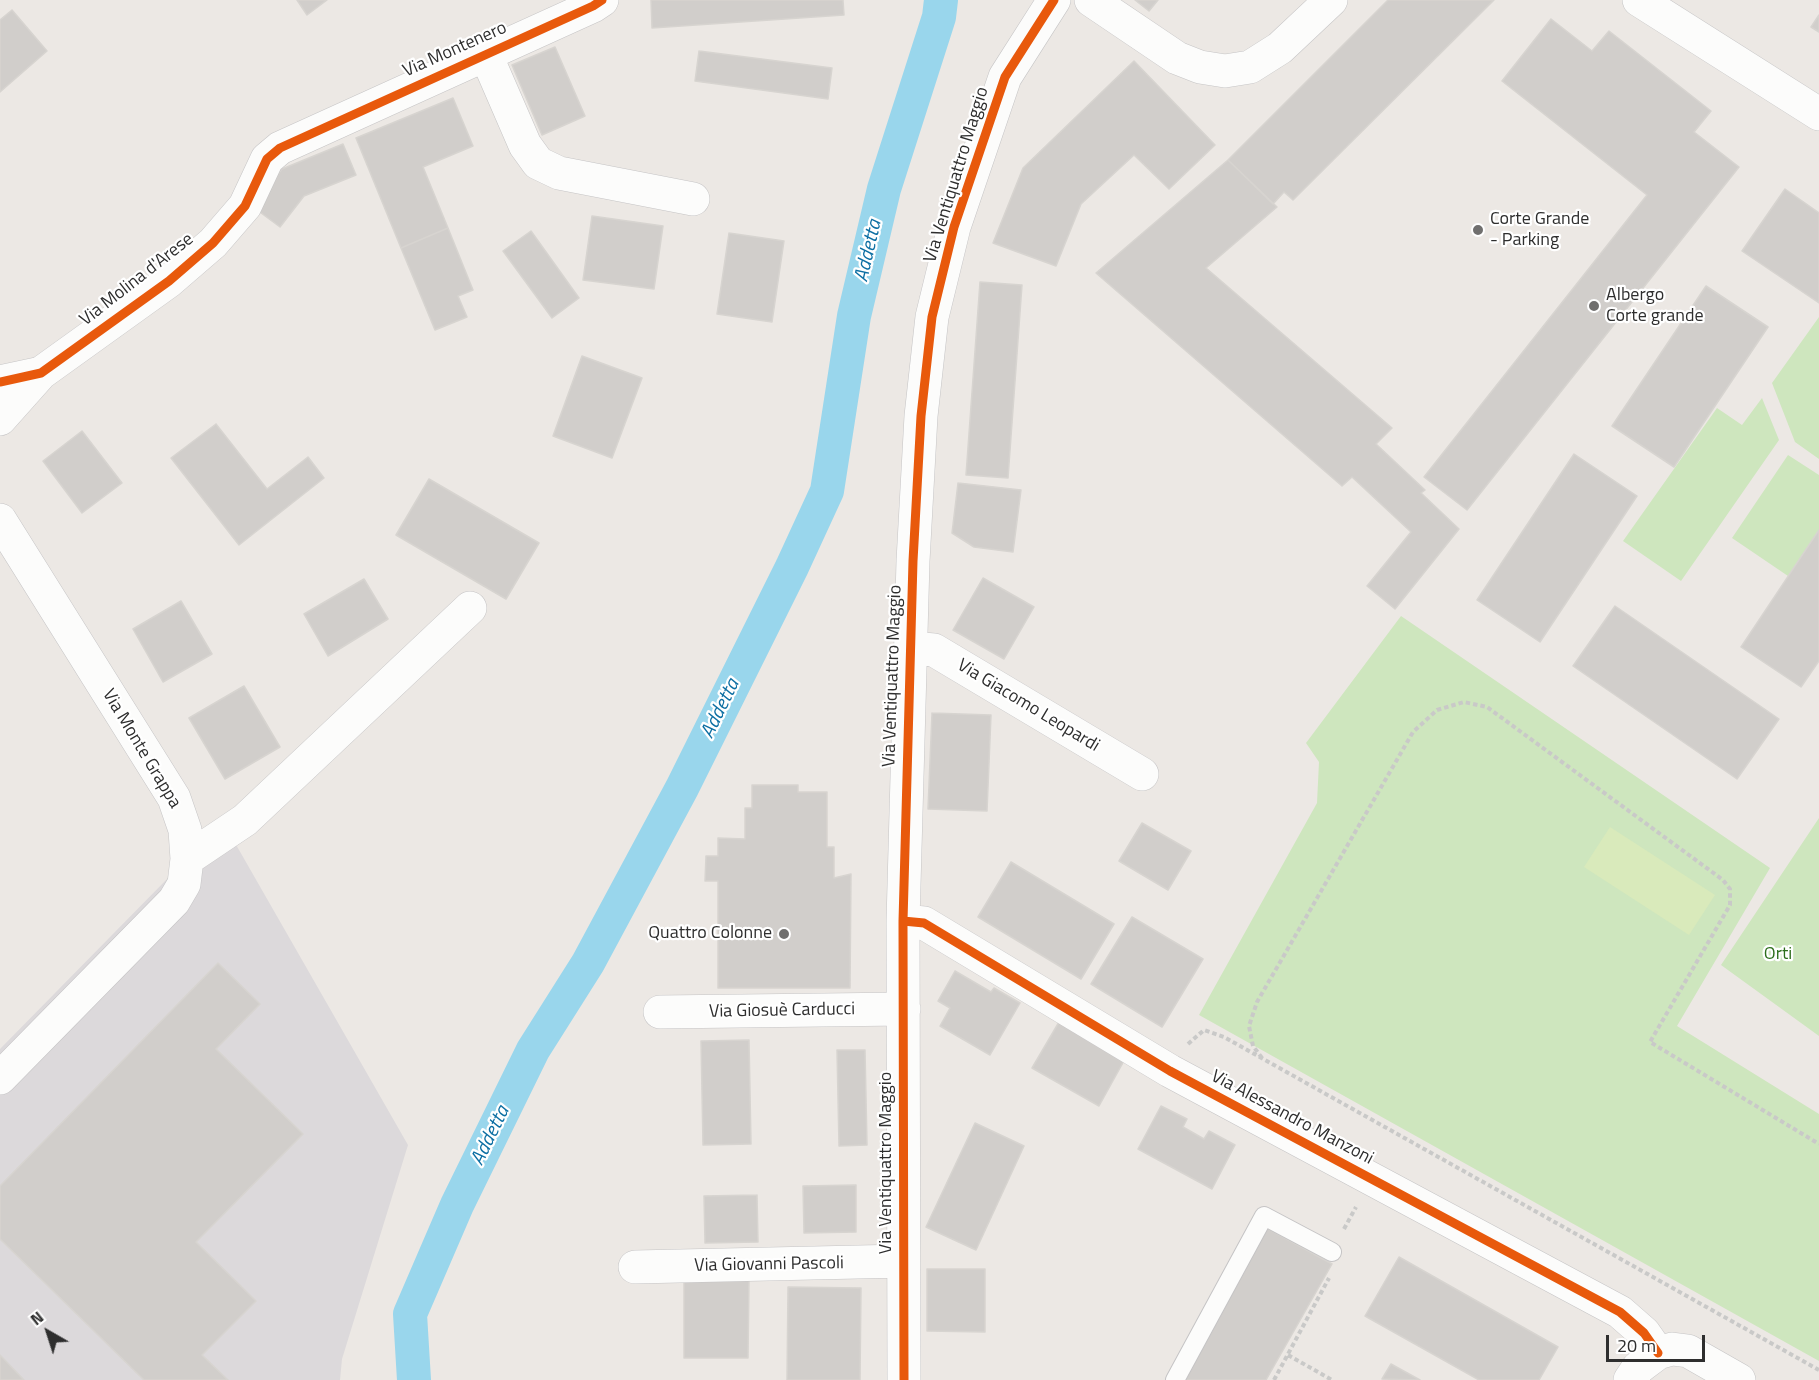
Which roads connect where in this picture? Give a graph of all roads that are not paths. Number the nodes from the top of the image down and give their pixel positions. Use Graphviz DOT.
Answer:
graph roads {
  1 [pos="603,0"];
  2 [pos="1054,0"];
  3 [pos="1091,0"];
  4 [pos="1331,0"];
  5 [pos="1639,0"];
  6 [pos="486,55"];
  7 [pos="1816,112"];
  8 [pos="321,129"];
  9 [pos="693,200"];
  10 [pos="41,373"];
  11 [pos="0,381"];
  12 [pos="0,418"];
  13 [pos="0,520"];
  14 [pos="470,608"];
  15 [pos="911,648"];
  16 [pos="1142,774"];
  17 [pos="187,859"];
  18 [pos="903,921"];
  19 [pos="904,1009"];
  20 [pos="660,1012"];
  21 [pos="0,1078"];
  22 [pos="1332,1252"];
  23 [pos="903,1261"];
  24 [pos="635,1267"];
  25 [pos="1658,1353"];
  26 [pos="904,1380"];
  27 [pos="1175,1380"];
  28 [pos="1630,1380"];
  29 [pos="1739,1380"];
  1 -- 6 [label="street, Via Montenero"];
  2 -- 15 [label="street, Via Ventiquattro Maggio"];
  3 -- 4 [label="street"];
  5 -- 7 [label="street"];
  6 -- 8 [label="street, Via Montenero"];
  6 -- 9 [label="street"];
  8 -- 10 [label="street, Via Molina d'Arese"];
  10 -- 11 [label="street, Via Molina d'Arese"];
  10 -- 12 [label="street"];
  13 -- 17 [label="street, Via Monte Grappa"];
  14 -- 17 [label="street"];
  15 -- 16 [label="street, Via Giacomo Leopardi"];
  15 -- 18 [label="street, Via Ventiquattro Maggio"];
  17 -- 21 [label="street, Via Monte Grappa"];
  18 -- 19 [label="street, Via Ventiquattro Maggio"];
  18 -- 25 [label="street, Via Alessandro Manzoni"];
  19 -- 20 [label="street, Via Giosuè Carducci"];
  19 -- 23 [label="street, Via Ventiquattro Maggio"];
  22 -- 27 [label="lane"];
  23 -- 24 [label="street, Via Giovanni Pascoli"];
  23 -- 26 [label="street, Via Ventiquattro Maggio"];
  25 -- 28 [label="street"];
  25 -- 29 [label="street"];
}
